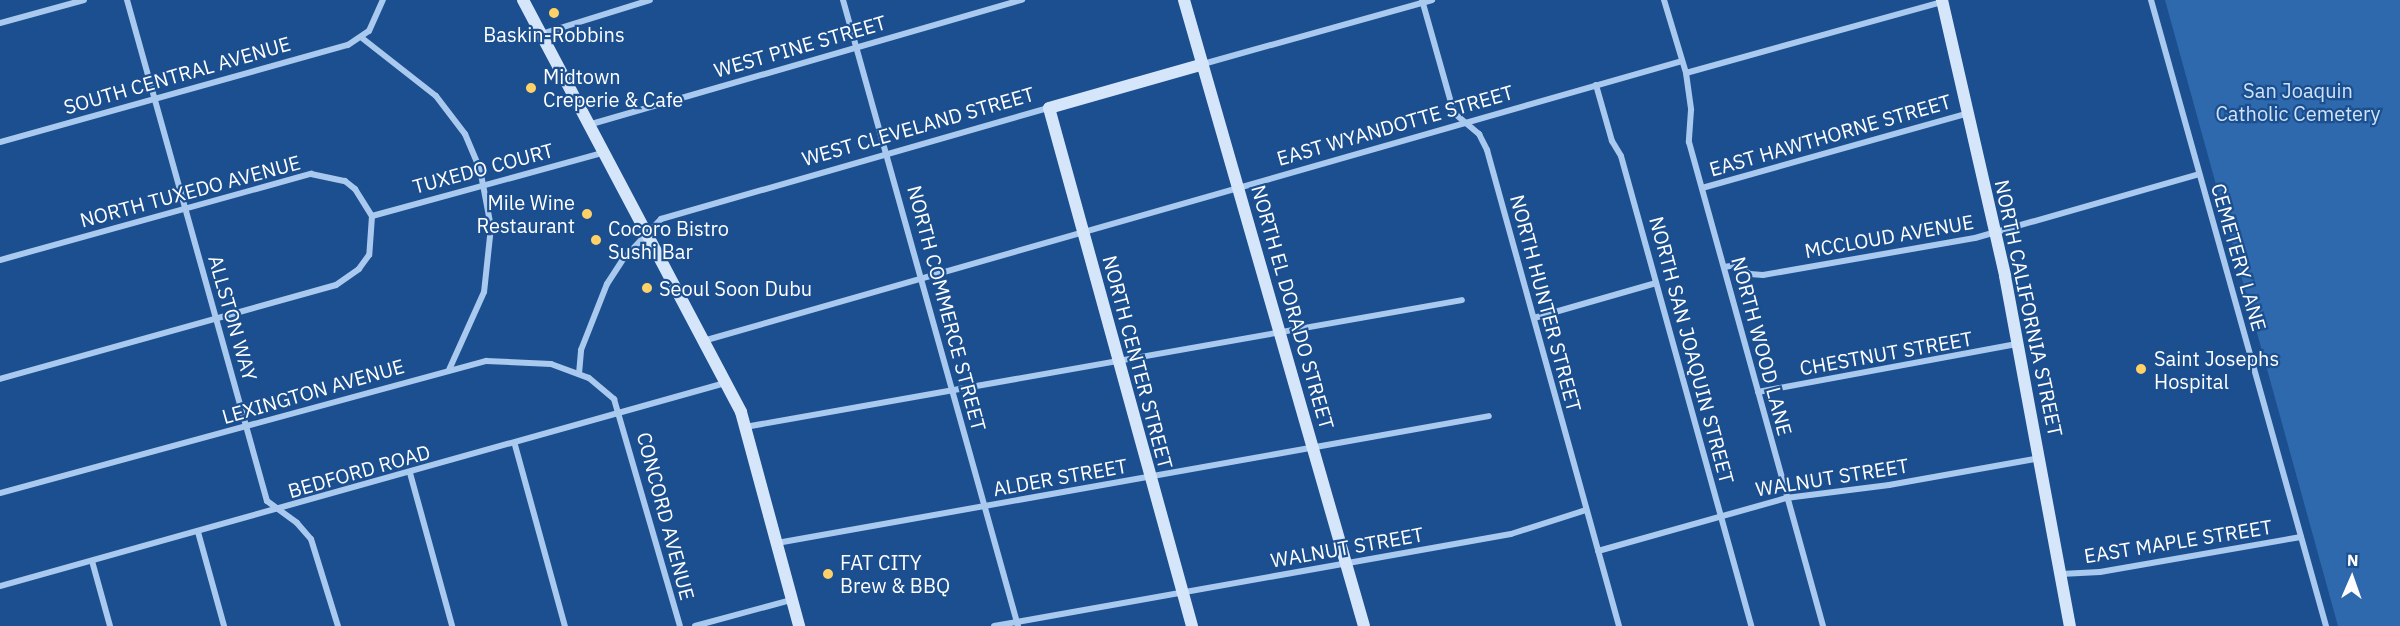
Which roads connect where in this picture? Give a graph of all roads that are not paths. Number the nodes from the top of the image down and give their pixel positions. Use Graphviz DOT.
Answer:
graph roads {
  1 [pos="84,0"];
  2 [pos="127,0"];
  3 [pos="383,0"];
  4 [pos="523,0"];
  5 [pos="650,0"];
  6 [pos="843,0"];
  7 [pos="1022,0"];
  8 [pos="1184,0"];
  9 [pos="1431,0"];
  10 [pos="1664,0"];
  11 [pos="2151,0"];
  12 [pos="1423,1"];
  13 [pos="1942,1"];
  14 [pos="0,23"];
  15 [pos="541,34"];
  16 [pos="362,38"];
  17 [pos="856,47"];
  18 [pos="1682,61"];
  19 [pos="1203,64"];
  20 [pos="1686,73"];
  21 [pos="1596,85"];
  22 [pos="154,99"];
  23 [pos="1049,108"];
  24 [pos="1968,113"];
  25 [pos="1466,123"];
  26 [pos="588,125"];
  27 [pos="0,142"];
  28 [pos="603,153"];
  29 [pos="887,155"];
  30 [pos="2199,174"];
  31 [pos="484,185"];
  32 [pos="1239,186"];
  33 [pos="1702,188"];
  34 [pos="185,209"];
  35 [pos="372,216"];
  36 [pos="1082,231"];
  37 [pos="646,232"];
  38 [pos="1995,233"];
  39 [pos="0,260"];
  40 [pos="1724,267"];
  41 [pos="921,277"];
  42 [pos="1656,283"];
  43 [pos="1462,300"];
  44 [pos="1534,318"];
  45 [pos="216,319"];
  46 [pos="1281,332"];
  47 [pos="703,340"];
  48 [pos="2018,344"];
  49 [pos="1118,360"];
  50 [pos="449,370"];
  51 [pos="579,374"];
  52 [pos="0,379"];
  53 [pos="725,383"];
  54 [pos="952,391"];
  55 [pos="1758,392"];
  56 [pos="620,414"];
  57 [pos="1489,417"];
  58 [pos="246,427"];
  59 [pos="746,427"];
  60 [pos="515,445"];
  61 [pos="1312,447"];
  62 [pos="2040,458"];
  63 [pos="410,473"];
  64 [pos="1150,478"];
  65 [pos="0,493"];
  66 [pos="1786,498"];
  67 [pos="984,507"];
  68 [pos="279,510"];
  69 [pos="1586,510"];
  70 [pos="1720,516"];
  71 [pos="198,532"];
  72 [pos="2301,537"];
  73 [pos="777,543"];
  74 [pos="1598,551"];
  75 [pos="92,561"];
  76 [pos="1346,563"];
  77 [pos="2061,574"];
  78 [pos="0,586"];
  79 [pos="1183,593"];
  80 [pos="792,600"];
  81 [pos="1017,624"];
  82 [pos="110,626"];
  83 [pos="224,626"];
  84 [pos="338,626"];
  85 [pos="452,626"];
  86 [pos="565,626"];
  87 [pos="680,626"];
  88 [pos="695,626"];
  89 [pos="799,626"];
  90 [pos="994,626"];
  91 [pos="1192,626"];
  92 [pos="1364,626"];
  93 [pos="1619,626"];
  94 [pos="1751,626"];
  95 [pos="1823,626"];
  96 [pos="2070,626"];
  97 [pos="2326,626"];
  1 -- 14 [label="street"];
  2 -- 22 [label="street, ALLSTON WAY"];
  3 -- 16 [label="street"];
  4 -- 15 [label="main road"];
  5 -- 15 [label="street"];
  6 -- 17 [label="street, NORTH COMMERCE STREET"];
  7 -- 17 [label="street, WEST PINE STREET"];
  8 -- 19 [label="main road, NORTH EL DORADO STREET"];
  9 -- 12 [label="street"];
  10 -- 18 [label="street, NORTH WOOD LANE"];
  11 -- 30 [label="street, CEMETERY LANE"];
  12 -- 19 [label="street"];
  12 -- 25 [label="street, NORTH HUNTER STREET"];
  13 -- 20 [label="street"];
  13 -- 24 [label="main road, NORTH CALIFORNIA STREET"];
  15 -- 26 [label="main road"];
  16 -- 22 [label="street, SOUTH CENTRAL AVENUE"];
  16 -- 31 [label="street"];
  17 -- 26 [label="street, WEST PINE STREET"];
  17 -- 29 [label="street, NORTH COMMERCE STREET"];
  18 -- 20 [label="street, NORTH WOOD LANE"];
  18 -- 21 [label="street, EAST WYANDOTTE STREET"];
  19 -- 23 [label="main road, WEST CLEVELAND STREET"];
  19 -- 32 [label="main road, NORTH EL DORADO STREET"];
  20 -- 33 [label="street, NORTH WOOD LANE"];
  21 -- 25 [label="street, EAST WYANDOTTE STREET"];
  21 -- 42 [label="street, NORTH SAN JOAQUIN STREET"];
  22 -- 27 [label="street, SOUTH CENTRAL AVENUE"];
  22 -- 34 [label="street, ALLSTON WAY"];
  23 -- 29 [label="street, WEST CLEVELAND STREET"];
  23 -- 36 [label="main road, NORTH CENTER STREET"];
  24 -- 33 [label="street, EAST HAWTHORNE STREET"];
  24 -- 38 [label="main road, NORTH CALIFORNIA STREET"];
  25 -- 32 [label="street, EAST WYANDOTTE STREET"];
  25 -- 44 [label="street, NORTH HUNTER STREET"];
  26 -- 28 [label="main road"];
  28 -- 31 [label="street, TUXEDO COURT"];
  28 -- 37 [label="main road"];
  29 -- 37 [label="street, WEST CLEVELAND STREET"];
  29 -- 41 [label="street, NORTH COMMERCE STREET"];
  30 -- 38 [label="street, MCCLOUD AVENUE"];
  30 -- 72 [label="street, CEMETERY LANE"];
  31 -- 35 [label="street, TUXEDO COURT"];
  31 -- 50 [label="street"];
  32 -- 36 [label="street, EAST WYANDOTTE STREET"];
  32 -- 46 [label="main road, NORTH EL DORADO STREET"];
  33 -- 40 [label="street, NORTH WOOD LANE"];
  34 -- 35 [label="street, NORTH TUXEDO AVENUE"];
  34 -- 39 [label="street, NORTH TUXEDO AVENUE"];
  34 -- 45 [label="street, ALLSTON WAY"];
  35 -- 45 [label="street"];
  36 -- 41 [label="street, EAST WYANDOTTE STREET"];
  36 -- 49 [label="main road, NORTH CENTER STREET"];
  37 -- 47 [label="main road"];
  37 -- 51 [label="street"];
  38 -- 40 [label="street, MCCLOUD AVENUE"];
  38 -- 48 [label="main road, NORTH CALIFORNIA STREET"];
  40 -- 55 [label="street, NORTH WOOD LANE"];
  41 -- 47 [label="street, EAST WYANDOTTE STREET"];
  41 -- 54 [label="street, NORTH COMMERCE STREET"];
  42 -- 44 [label="street"];
  42 -- 70 [label="street, NORTH SAN JOAQUIN STREET"];
  43 -- 46 [label="street"];
  44 -- 69 [label="street, NORTH HUNTER STREET"];
  45 -- 52 [label="street"];
  45 -- 58 [label="street, ALLSTON WAY"];
  46 -- 49 [label="street"];
  46 -- 61 [label="main road, NORTH EL DORADO STREET"];
  47 -- 53 [label="main road"];
  48 -- 55 [label="street, CHESTNUT STREET"];
  48 -- 62 [label="main road, NORTH CALIFORNIA STREET"];
  49 -- 54 [label="street"];
  49 -- 64 [label="main road, NORTH CENTER STREET"];
  50 -- 51 [label="street, LEXINGTON AVENUE"];
  50 -- 58 [label="street, LEXINGTON AVENUE"];
  51 -- 56 [label="street, LEXINGTON AVENUE"];
  53 -- 56 [label="street, BEDFORD ROAD"];
  53 -- 59 [label="main road"];
  54 -- 59 [label="street"];
  54 -- 67 [label="street, NORTH COMMERCE STREET"];
  55 -- 66 [label="street, NORTH WOOD LANE"];
  56 -- 60 [label="street, BEDFORD ROAD"];
  56 -- 87 [label="street, CONCORD AVENUE"];
  57 -- 61 [label="street, ALDER STREET"];
  58 -- 65 [label="street, LEXINGTON AVENUE"];
  58 -- 68 [label="street, ALLSTON WAY"];
  59 -- 73 [label="main road"];
  60 -- 63 [label="street, BEDFORD ROAD"];
  60 -- 86 [label="street"];
  61 -- 64 [label="street, ALDER STREET"];
  61 -- 76 [label="main road, NORTH EL DORADO STREET"];
  62 -- 66 [label="street, WALNUT STREET"];
  62 -- 77 [label="main road, NORTH CALIFORNIA STREET"];
  63 -- 68 [label="street, BEDFORD ROAD"];
  63 -- 85 [label="street"];
  64 -- 67 [label="street, ALDER STREET"];
  64 -- 79 [label="main road, NORTH CENTER STREET"];
  66 -- 70 [label="street, WALNUT STREET"];
  66 -- 95 [label="street, NORTH WOOD LANE"];
  67 -- 73 [label="street, ALDER STREET"];
  67 -- 81 [label="street, NORTH COMMERCE STREET"];
  68 -- 71 [label="street, BEDFORD ROAD"];
  68 -- 84 [label="street, ALLSTON WAY"];
  69 -- 74 [label="street, NORTH HUNTER STREET"];
  69 -- 76 [label="street, WALNUT STREET"];
  70 -- 74 [label="street, WALNUT STREET"];
  70 -- 94 [label="street, NORTH SAN JOAQUIN STREET"];
  71 -- 75 [label="street, BEDFORD ROAD"];
  71 -- 83 [label="street"];
  72 -- 77 [label="street, EAST MAPLE STREET"];
  72 -- 97 [label="street, CEMETERY LANE"];
  73 -- 80 [label="main road"];
  74 -- 93 [label="street, NORTH HUNTER STREET"];
  75 -- 78 [label="street, BEDFORD ROAD"];
  75 -- 82 [label="street"];
  76 -- 79 [label="street, WALNUT STREET"];
  76 -- 92 [label="main road, NORTH EL DORADO STREET"];
  77 -- 96 [label="main road, NORTH CALIFORNIA STREET"];
  79 -- 81 [label="street, WALNUT STREET"];
  79 -- 91 [label="main road, NORTH CENTER STREET"];
  80 -- 88 [label="street"];
  80 -- 89 [label="main road"];
  81 -- 90 [label="street, WALNUT STREET"];
}
